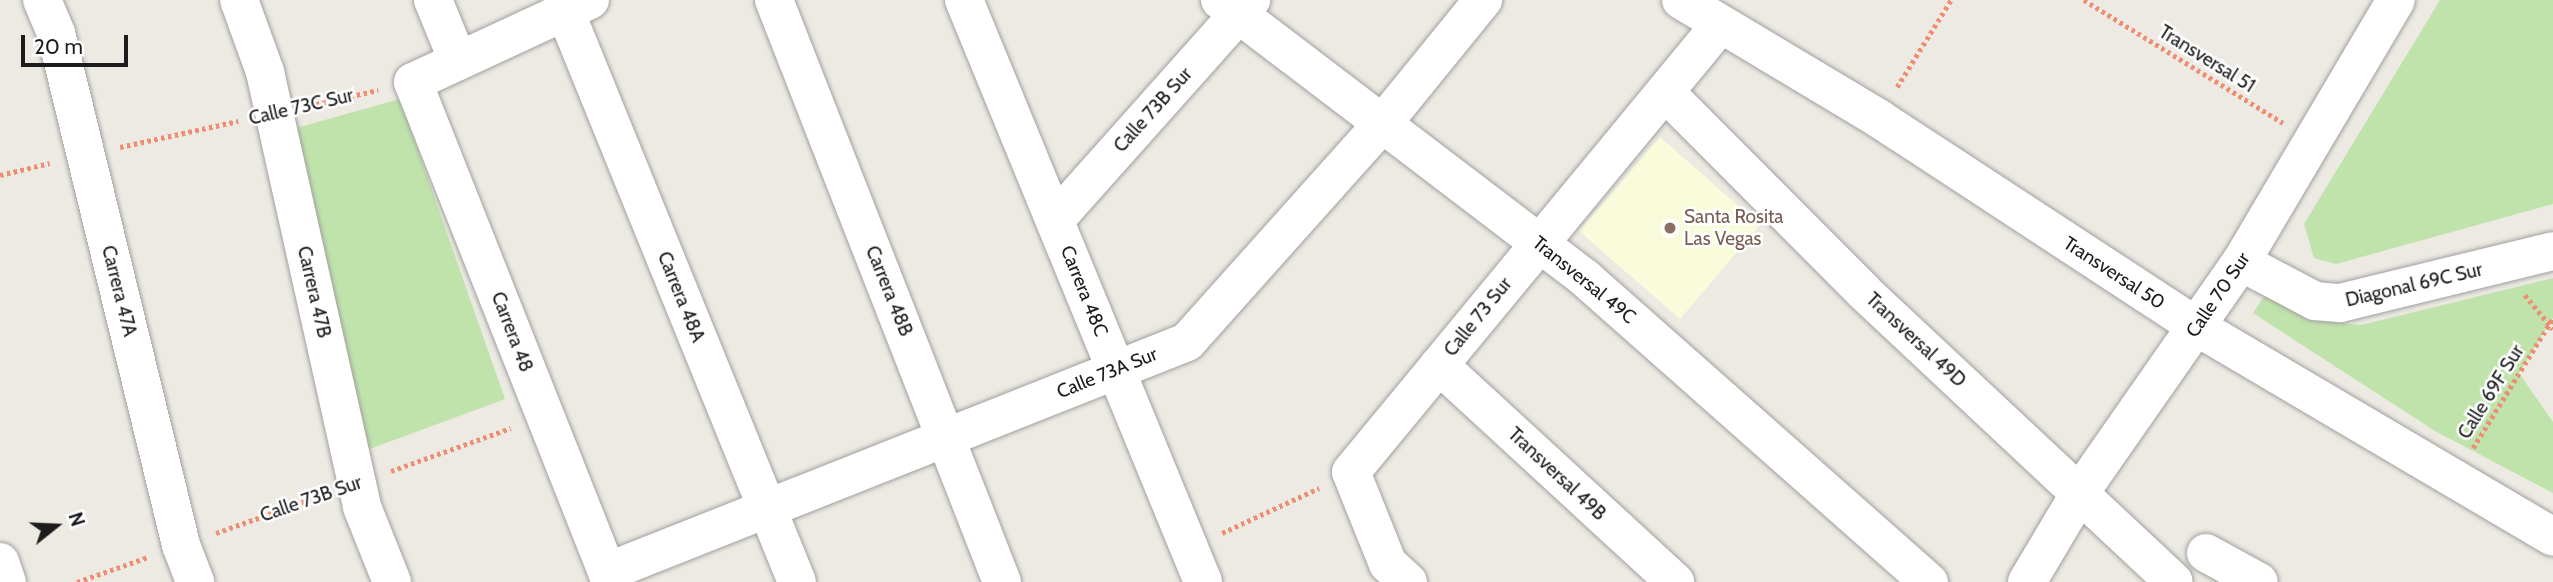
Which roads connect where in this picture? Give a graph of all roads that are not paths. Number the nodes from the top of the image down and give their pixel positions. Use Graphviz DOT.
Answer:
graph roads {
  1 [pos="42,0"];
  2 [pos="239,0"];
  3 [pos="433,0"];
  4 [pos="774,0"];
  5 [pos="964,0"];
  6 [pos="1483,0"];
  7 [pos="1681,0"];
  8 [pos="2396,0"];
  9 [pos="1237,5"];
  10 [pos="577,6"];
  11 [pos="1720,24"];
  12 [pos="458,61"];
  13 [pos="1665,92"];
  14 [pos="1382,123"];
  15 [pos="1055,220"];
  16 [pos="1539,242"];
  17 [pos="2553,251"];
  18 [pos="2241,261"];
  19 [pos="2197,327"];
  20 [pos="1439,365"];
  21 [pos="1115,368"];
  22 [pos="948,439"];
  23 [pos="2081,491"];
  24 [pos="767,509"];
  25 [pos="2553,537"];
  26 [pos="2206,553"];
  27 [pos="0,562"];
  28 [pos="1196,565"];
  29 [pos="609,577"];
  30 [pos="7,582"];
  31 [pos="195,582"];
  32 [pos="391,582"];
  33 [pos="797,582"];
  34 [pos="1002,582"];
  35 [pos="1408,582"];
  36 [pos="1675,582"];
  37 [pos="1929,582"];
  38 [pos="2027,582"];
  39 [pos="2174,582"];
  40 [pos="2259,582"];
  1 -- 31 [label="street, Carrera 47A"];
  2 -- 32 [label="street, Carrera 47B"];
  3 -- 12 [label="street"];
  4 -- 22 [label="street, Carrera 48B"];
  5 -- 15 [label="street, Carrera 48C"];
  6 -- 14 [label="street, Calle 73A Sur"];
  7 -- 11 [label="street, Transversal 50"];
  8 -- 18 [label="street, Calle 70 Sur"];
  9 -- 14 [label="street, Transversal 49C"];
  9 -- 15 [label="street, Calle 73B Sur"];
  10 -- 12 [label="street"];
  10 -- 24 [label="street, Carrera 48A"];
  11 -- 13 [label="street, Calle 73 Sur"];
  11 -- 19 [label="street, Transversal 50"];
  12 -- 29 [label="street, Carrera 48"];
  13 -- 16 [label="street, Calle 73 Sur"];
  13 -- 23 [label="street, Transversal 49D"];
  14 -- 16 [label="street, Transversal 49C"];
  14 -- 21 [label="street, Calle 73A Sur"];
  15 -- 21 [label="street, Carrera 48C"];
  16 -- 20 [label="street, Calle 73 Sur"];
  16 -- 37 [label="street, Transversal 49C"];
  17 -- 18 [label="street, Diagonal 69C Sur"];
  18 -- 19 [label="street, Calle 70 Sur"];
  19 -- 23 [label="street, Calle 70 Sur"];
  19 -- 25 [label="street, Transversal 50"];
  20 -- 35 [label="street, Calle 73 Sur"];
  20 -- 36 [label="street, Transversal 49B"];
  21 -- 22 [label="street, Calle 73A Sur"];
  21 -- 28 [label="street, Carrera 48C"];
  22 -- 24 [label="street, Calle 73A Sur"];
  22 -- 34 [label="street, Carrera 48B"];
  23 -- 38 [label="street, Calle 70 Sur"];
  23 -- 39 [label="street, Transversal 49D"];
  24 -- 29 [label="street, Calle 73A Sur"];
  24 -- 33 [label="street, Carrera 48A"];
  26 -- 40 [label="street"];
  27 -- 30 [label="street"];
}
